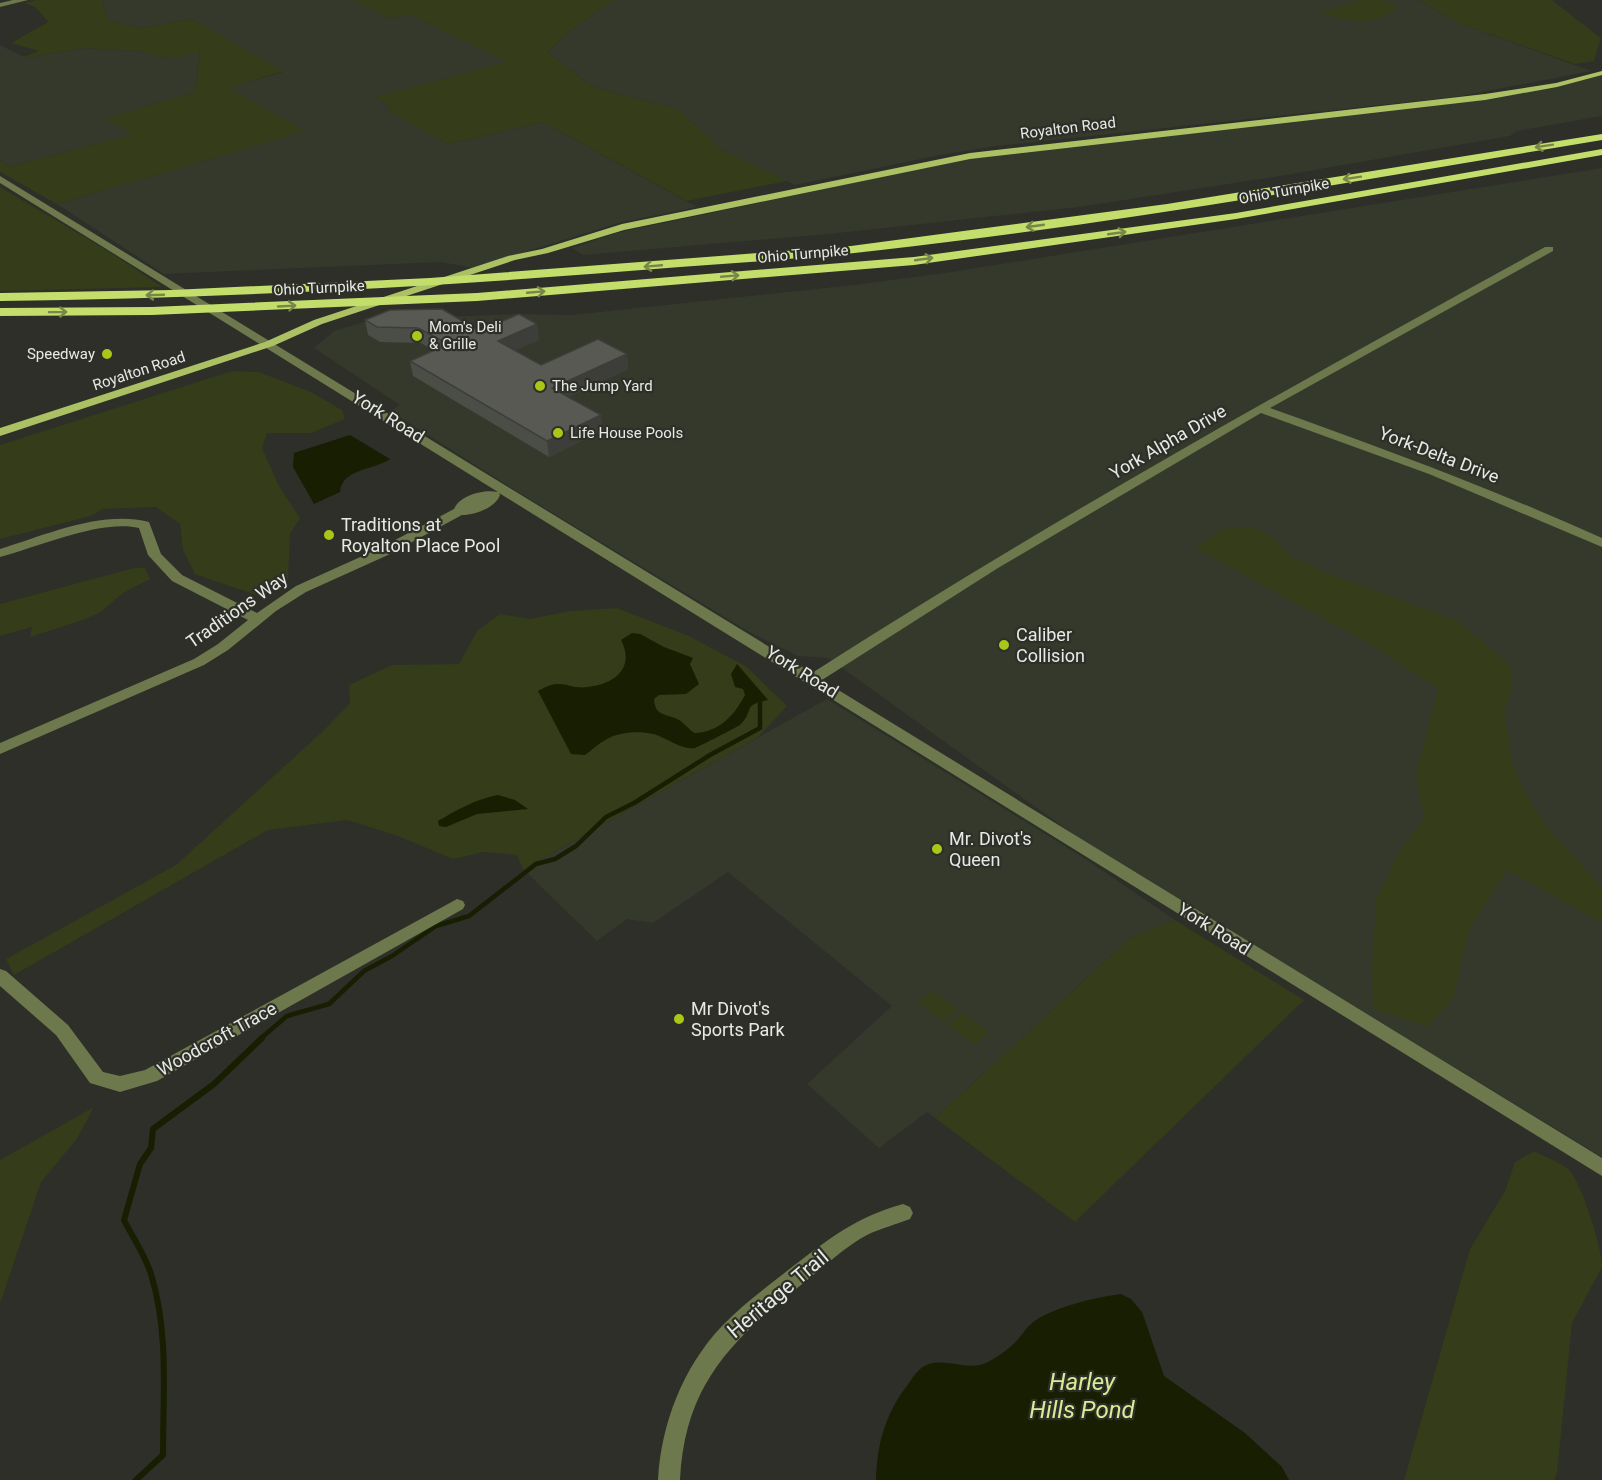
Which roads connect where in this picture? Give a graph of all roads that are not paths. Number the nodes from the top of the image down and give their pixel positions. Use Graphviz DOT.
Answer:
graph roads {
  1 [pos="24,0"];
  2 [pos="0,5"];
  3 [pos="1602,73"];
  4 [pos="1602,137"];
  5 [pos="1602,152"];
  6 [pos="0,179"];
  7 [pos="1549,249"];
  8 [pos="0,297"];
  9 [pos="0,312"];
  10 [pos="269,344"];
  11 [pos="1260,409"];
  12 [pos="0,432"];
  13 [pos="500,492"];
  14 [pos="1602,543"];
  15 [pos="0,553"];
  16 [pos="258,619"];
  17 [pos="813,679"];
  18 [pos="0,749"];
  19 [pos="457,905"];
  20 [pos="1,977"];
  21 [pos="1602,1168"];
  22 [pos="903,1213"];
  23 [pos="669,1480"];
  1 -- 2 [label="street"];
  3 -- 10 [label="main road, Royalton Road"];
  4 -- 8 [label="highway, Ohio Turnpike, one-way"];
  9 -- 5 [label="highway, Ohio Turnpike, one-way"];
  6 -- 10 [label="street, York Road"];
  7 -- 11 [label="street, York Alpha Drive"];
  10 -- 12 [label="main road, Royalton Road"];
  10 -- 13 [label="street, York Road"];
  11 -- 14 [label="street, York-Delta Drive"];
  11 -- 17 [label="street, York Alpha Drive"];
  13 -- 16 [label="street, Traditions Way"];
  13 -- 17 [label="street, York Road"];
  15 -- 16 [label="street"];
  16 -- 18 [label="street, Traditions Way"];
  17 -- 21 [label="street, York Road"];
  19 -- 20 [label="street, Woodcroft Trace"];
  22 -- 23 [label="street, Heritage Trail"];
}
